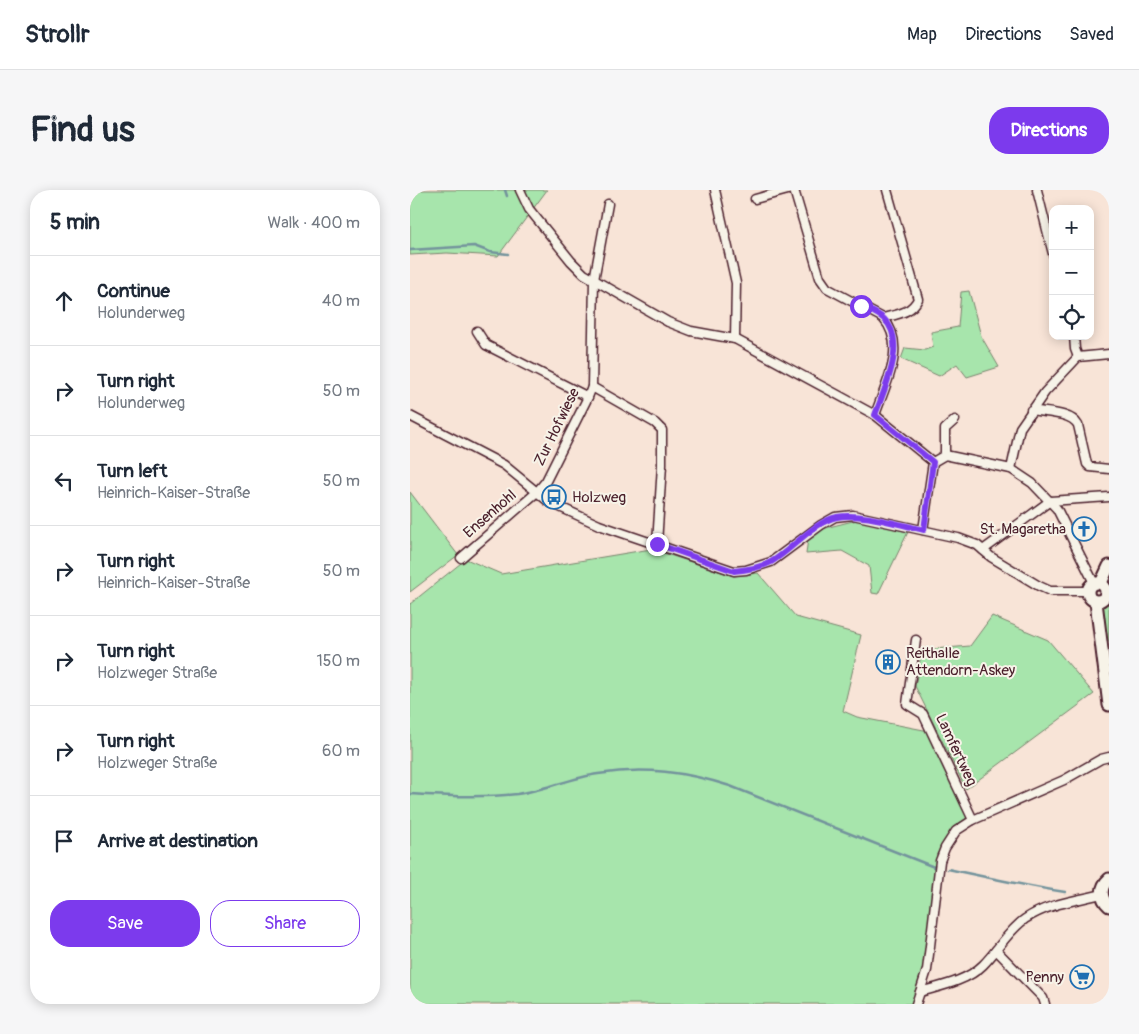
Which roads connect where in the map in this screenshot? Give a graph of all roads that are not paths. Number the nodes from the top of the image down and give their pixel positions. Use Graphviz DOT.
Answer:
graph roads {
  1 [pos="520,190"];
  2 [pos="715,190"];
  3 [pos="788,190"];
  4 [pos="794,190"];
  5 [pos="887,190"];
  6 [pos="1037,190"];
  7 [pos="755,199"];
  8 [pos="608,204"];
  9 [pos="1052,250"];
  10 [pos="594,280"];
  11 [pos="884,318"];
  12 [pos="478,332"];
  13 [pos="735,339"];
  14 [pos="1074,340"];
  15 [pos="1109,354"];
  16 [pos="1078,357"];
  17 [pos="592,386"];
  18 [pos="588,397"];
  19 [pos="1031,410"];
  20 [pos="875,415"];
  21 [pos="410,416"];
  22 [pos="955,420"];
  23 [pos="945,455"];
  24 [pos="933,462"];
  25 [pos="1011,469"];
  26 [pos="1109,469"];
  27 [pos="537,492"];
  28 [pos="1109,497"];
  29 [pos="1050,501"];
  30 [pos="924,530"];
  31 [pos="657,544"];
  32 [pos="983,550"];
  33 [pos="461,558"];
  34 [pos="1109,566"];
  35 [pos="1094,586"];
  36 [pos="1096,602"];
  37 [pos="916,640"];
  38 [pos="1109,705"];
  39 [pos="1109,757"];
  40 [pos="974,820"];
  41 [pos="1109,880"];
  42 [pos="1102,894"];
  43 [pos="1109,906"];
  44 [pos="996,950"];
  45 [pos="920,992"];
  46 [pos="916,1004"];
  47 [pos="1045,1004"];
  1 -- 10 [label="street"];
  2 -- 13 [label="street"];
  3 -- 7 [label="street"];
  4 -- 11 [label="street"];
  5 -- 11 [label="street"];
  6 -- 9 [label="street"];
  8 -- 10 [label="street, Zur Hofwiese"];
  10 -- 13 [label="street"];
  10 -- 17 [label="street, Zur Hofwiese"];
  11 -- 20 [label="street"];
  12 -- 18 [label="street"];
  13 -- 20 [label="street"];
  14 -- 16 [label="street"];
  15 -- 16 [label="street"];
  16 -- 19 [label="street"];
  17 -- 18 [label="street, Zur Hofwiese"];
  17 -- 31 [label="street"];
  18 -- 27 [label="street, Zur Hofwiese"];
  19 -- 25 [label="street"];
  19 -- 26 [label="street"];
  20 -- 24 [label="street"];
  21 -- 27 [label="street"];
  22 -- 23 [label="street"];
  23 -- 24 [label="street"];
  23 -- 25 [label="street"];
  24 -- 30 [label="street"];
  25 -- 29 [label="street"];
  27 -- 31 [label="street"];
  27 -- 33 [label="street, Ensenhohl"];
  28 -- 29 [label="street"];
  29 -- 32 [label="street"];
  29 -- 35 [label="street"];
  30 -- 31 [label="street"];
  30 -- 32 [label="street"];
  32 -- 35 [label="street"];
  34 -- 35 [label="street"];
  35 -- 36 [label="street"];
  35 -- 36 [label="street"];
  36 -- 38 [label="street"];
  37 -- 40 [label="street, Lamfertweg"];
  39 -- 40 [label="street"];
  40 -- 45 [label="street"];
  41 -- 42 [label="street"];
  42 -- 43 [label="street"];
  42 -- 44 [label="street"];
  44 -- 45 [label="street"];
  44 -- 47 [label="street"];
  45 -- 46 [label="street"];
}
